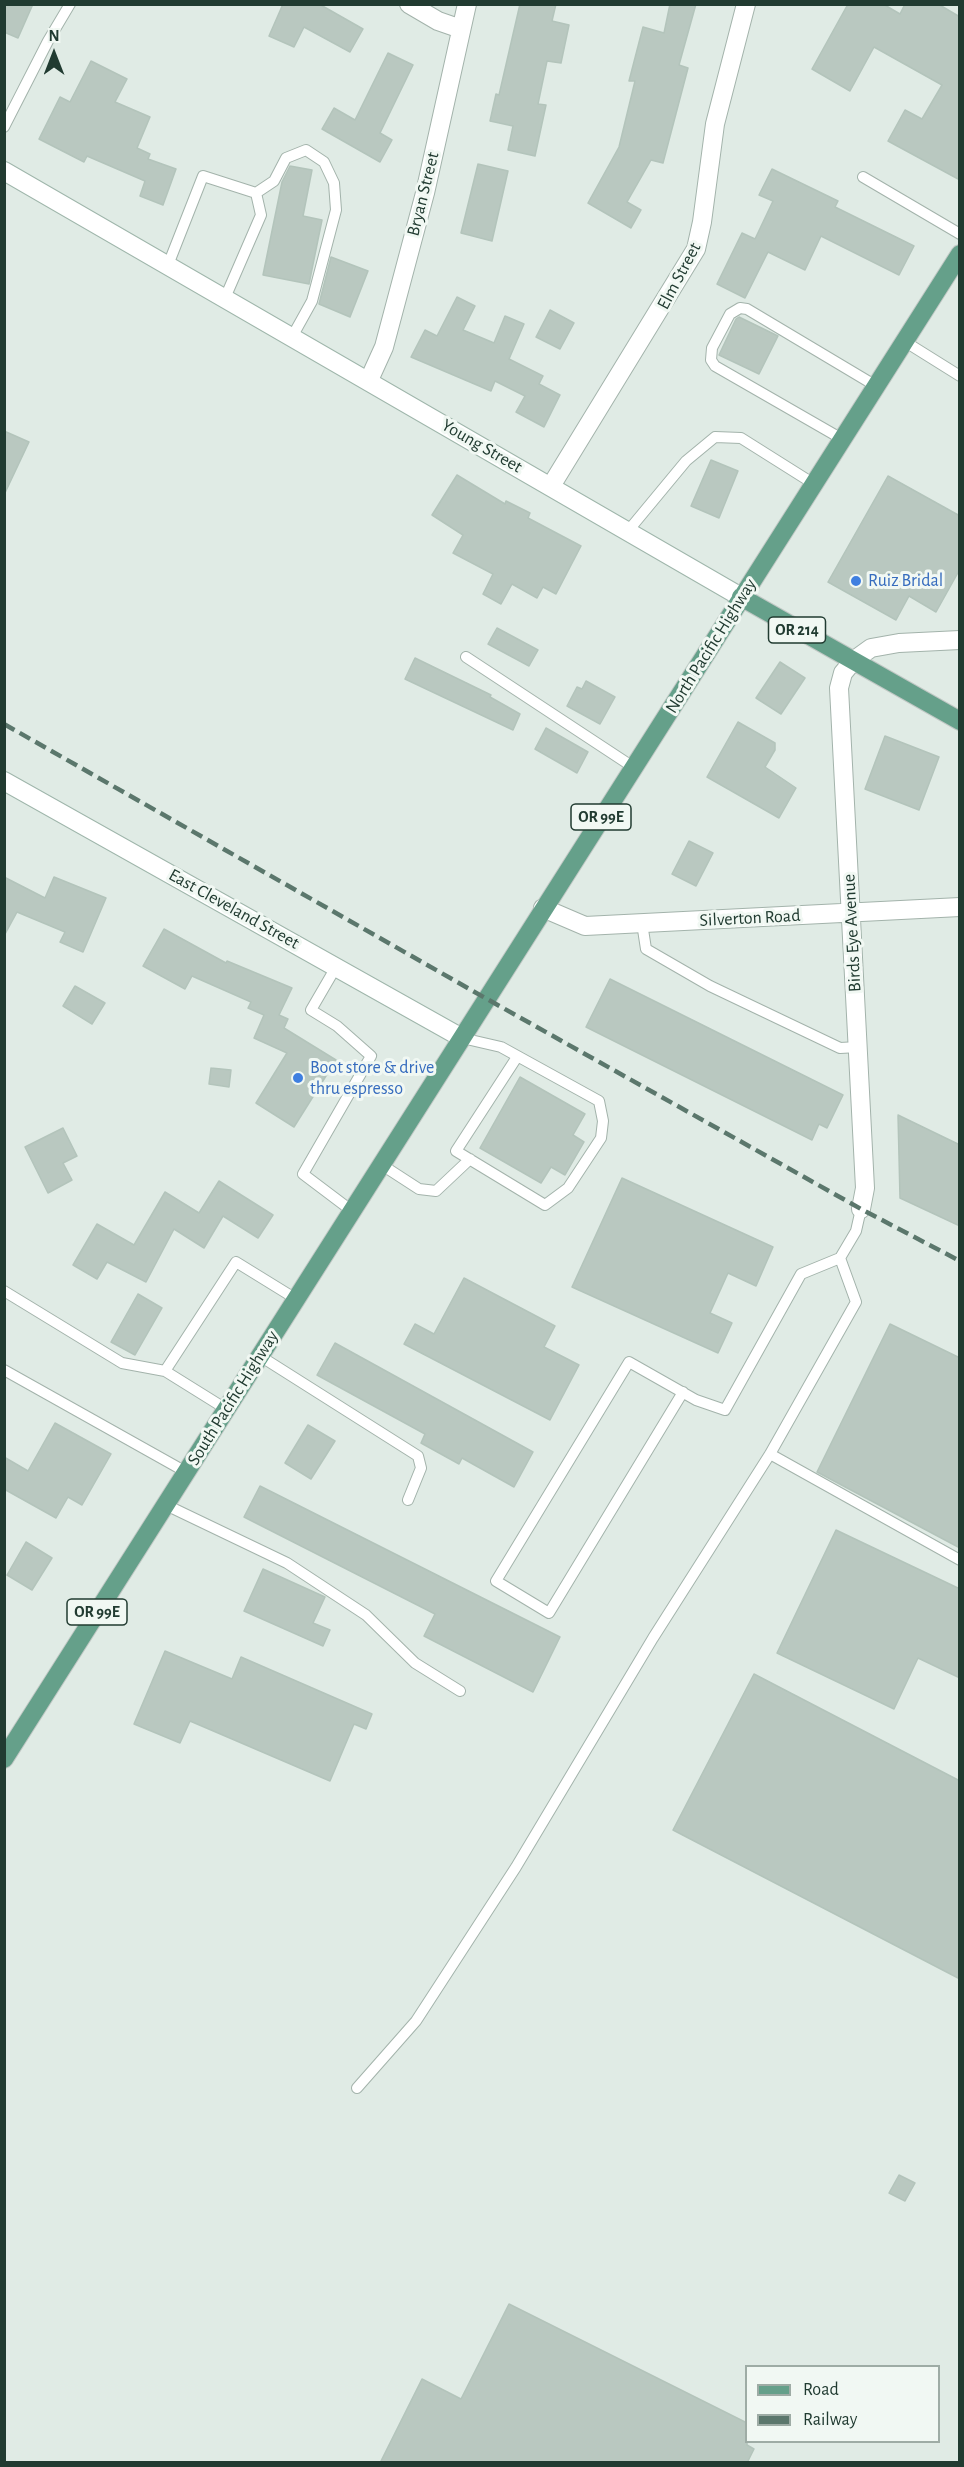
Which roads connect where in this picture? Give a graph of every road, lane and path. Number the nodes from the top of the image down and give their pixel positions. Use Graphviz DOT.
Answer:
graph roads {
  1 [pos="70,4"];
  2 [pos="409,4"];
  3 [pos="467,4"];
  4 [pos="746,4"];
  5 [pos="461,29"];
  6 [pos="4,127"];
  7 [pos="4,171"];
  8 [pos="862,177"];
  9 [pos="256,193"];
  10 [pos="960,234"];
  11 [pos="960,254"];
  12 [pos="168,265"];
  13 [pos="225,298"];
  14 [pos="292,337"];
  15 [pos="904,341"];
  16 [pos="960,375"];
  17 [pos="369,380"];
  18 [pos="876,386"];
  19 [pos="842,439"];
  20 [pos="814,484"];
  21 [pos="551,486"];
  22 [pos="628,531"];
  23 [pos="741,597"];
  24 [pos="960,640"];
  25 [pos="466,657"];
  26 [pos="853,661"];
  27 [pos="960,722"];
  28 [pos="633,767"];
  29 [pos="4,781"];
  30 [pos="960,906"];
  31 [pos="543,908"];
  32 [pos="851,913"];
  33 [pos="642,923"];
  34 [pos="336,967"];
  35 [pos="462,1038"];
  36 [pos="858,1047"];
  37 [pos="517,1057"];
  38 [pos="470,1160"];
  39 [pos="382,1165"];
  40 [pos="861,1209"];
  41 [pos="352,1211"];
  42 [pos="840,1258"];
  43 [pos="4,1291"];
  44 [pos="296,1299"];
  45 [pos="260,1356"];
  46 [pos="4,1370"];
  47 [pos="165,1371"];
  48 [pos="683,1392"];
  49 [pos="226,1409"];
  50 [pos="770,1454"];
  51 [pos="186,1472"];
  52 [pos="408,1500"];
  53 [pos="166,1505"];
  54 [pos="960,1560"];
  55 [pos="460,1691"];
  56 [pos="4,1759"];
  57 [pos="357,2088"];
  1 -- 6 [label="lane"];
  2 -- 5 [label="street"];
  3 -- 5 [label="street, Bryan Street"];
  4 -- 21 [label="street, Elm Street"];
  5 -- 17 [label="street, Bryan Street"];
  7 -- 12 [label="street, Young Street"];
  8 -- 10 [label="lane"];
  9 -- 12 [label="lane"];
  9 -- 13 [label="lane"];
  9 -- 14 [label="lane"];
  11 -- 15 [label="main road, North Pacific Highway / OR 99E"];
  12 -- 13 [label="street, Young Street"];
  13 -- 14 [label="street, Young Street"];
  14 -- 17 [label="street, Young Street"];
  15 -- 16 [label="lane"];
  15 -- 18 [label="main road, North Pacific Highway / OR 99E"];
  17 -- 21 [label="street, Young Street"];
  18 -- 19 [label="main road, North Pacific Highway / OR 99E"];
  18 -- 19 [label="lane"];
  19 -- 20 [label="main road, North Pacific Highway / OR 99E"];
  20 -- 22 [label="lane"];
  20 -- 23 [label="main road, North Pacific Highway / OR 99E"];
  21 -- 22 [label="street, Young Street"];
  22 -- 23 [label="street, Young Street"];
  23 -- 26 [label="main road, Young Street / OR 214"];
  23 -- 28 [label="main road, North Pacific Highway / OR 99E"];
  24 -- 26 [label="street"];
  25 -- 28 [label="lane"];
  26 -- 27 [label="main road, Young Street / OR 214"];
  26 -- 32 [label="street, Birds Eye Avenue"];
  28 -- 31 [label="main road, North Pacific Highway / OR 99E"];
  29 -- 34 [label="street, East Cleveland Street"];
  30 -- 32 [label="street, Silverton Road"];
  31 -- 33 [label="street, Silverton Road"];
  31 -- 35 [label="main road, North Pacific Highway / OR 99E"];
  32 -- 33 [label="street, Silverton Road"];
  32 -- 36 [label="street, Birds Eye Avenue"];
  33 -- 36 [label="lane"];
  34 -- 35 [label="street, East Cleveland Street"];
  34 -- 41 [label="lane"];
  35 -- 37 [label="lane"];
  35 -- 39 [label="main road, South Pacific Highway / OR 99E"];
  36 -- 40 [label="street, Birds Eye Avenue"];
  37 -- 38 [label="lane"];
  37 -- 38 [label="lane"];
  38 -- 39 [label="lane"];
  39 -- 41 [label="main road, South Pacific Highway / OR 99E"];
  40 -- 42 [label="lane"];
  41 -- 44 [label="main road, South Pacific Highway / OR 99E"];
  42 -- 48 [label="lane"];
  42 -- 50 [label="lane"];
  43 -- 47 [label="lane"];
  44 -- 45 [label="main road, South Pacific Highway / OR 99E"];
  44 -- 47 [label="lane"];
  45 -- 49 [label="main road, South Pacific Highway / OR 99E"];
  45 -- 52 [label="lane"];
  46 -- 51 [label="lane"];
  47 -- 49 [label="lane"];
  48 -- 48 [label="lane"];
  49 -- 51 [label="main road, South Pacific Highway / OR 99E"];
  50 -- 54 [label="lane"];
  50 -- 57 [label="lane"];
  51 -- 53 [label="main road, South Pacific Highway / OR 99E"];
  53 -- 55 [label="lane"];
  53 -- 56 [label="main road, South Pacific Highway / OR 99E"];
}
